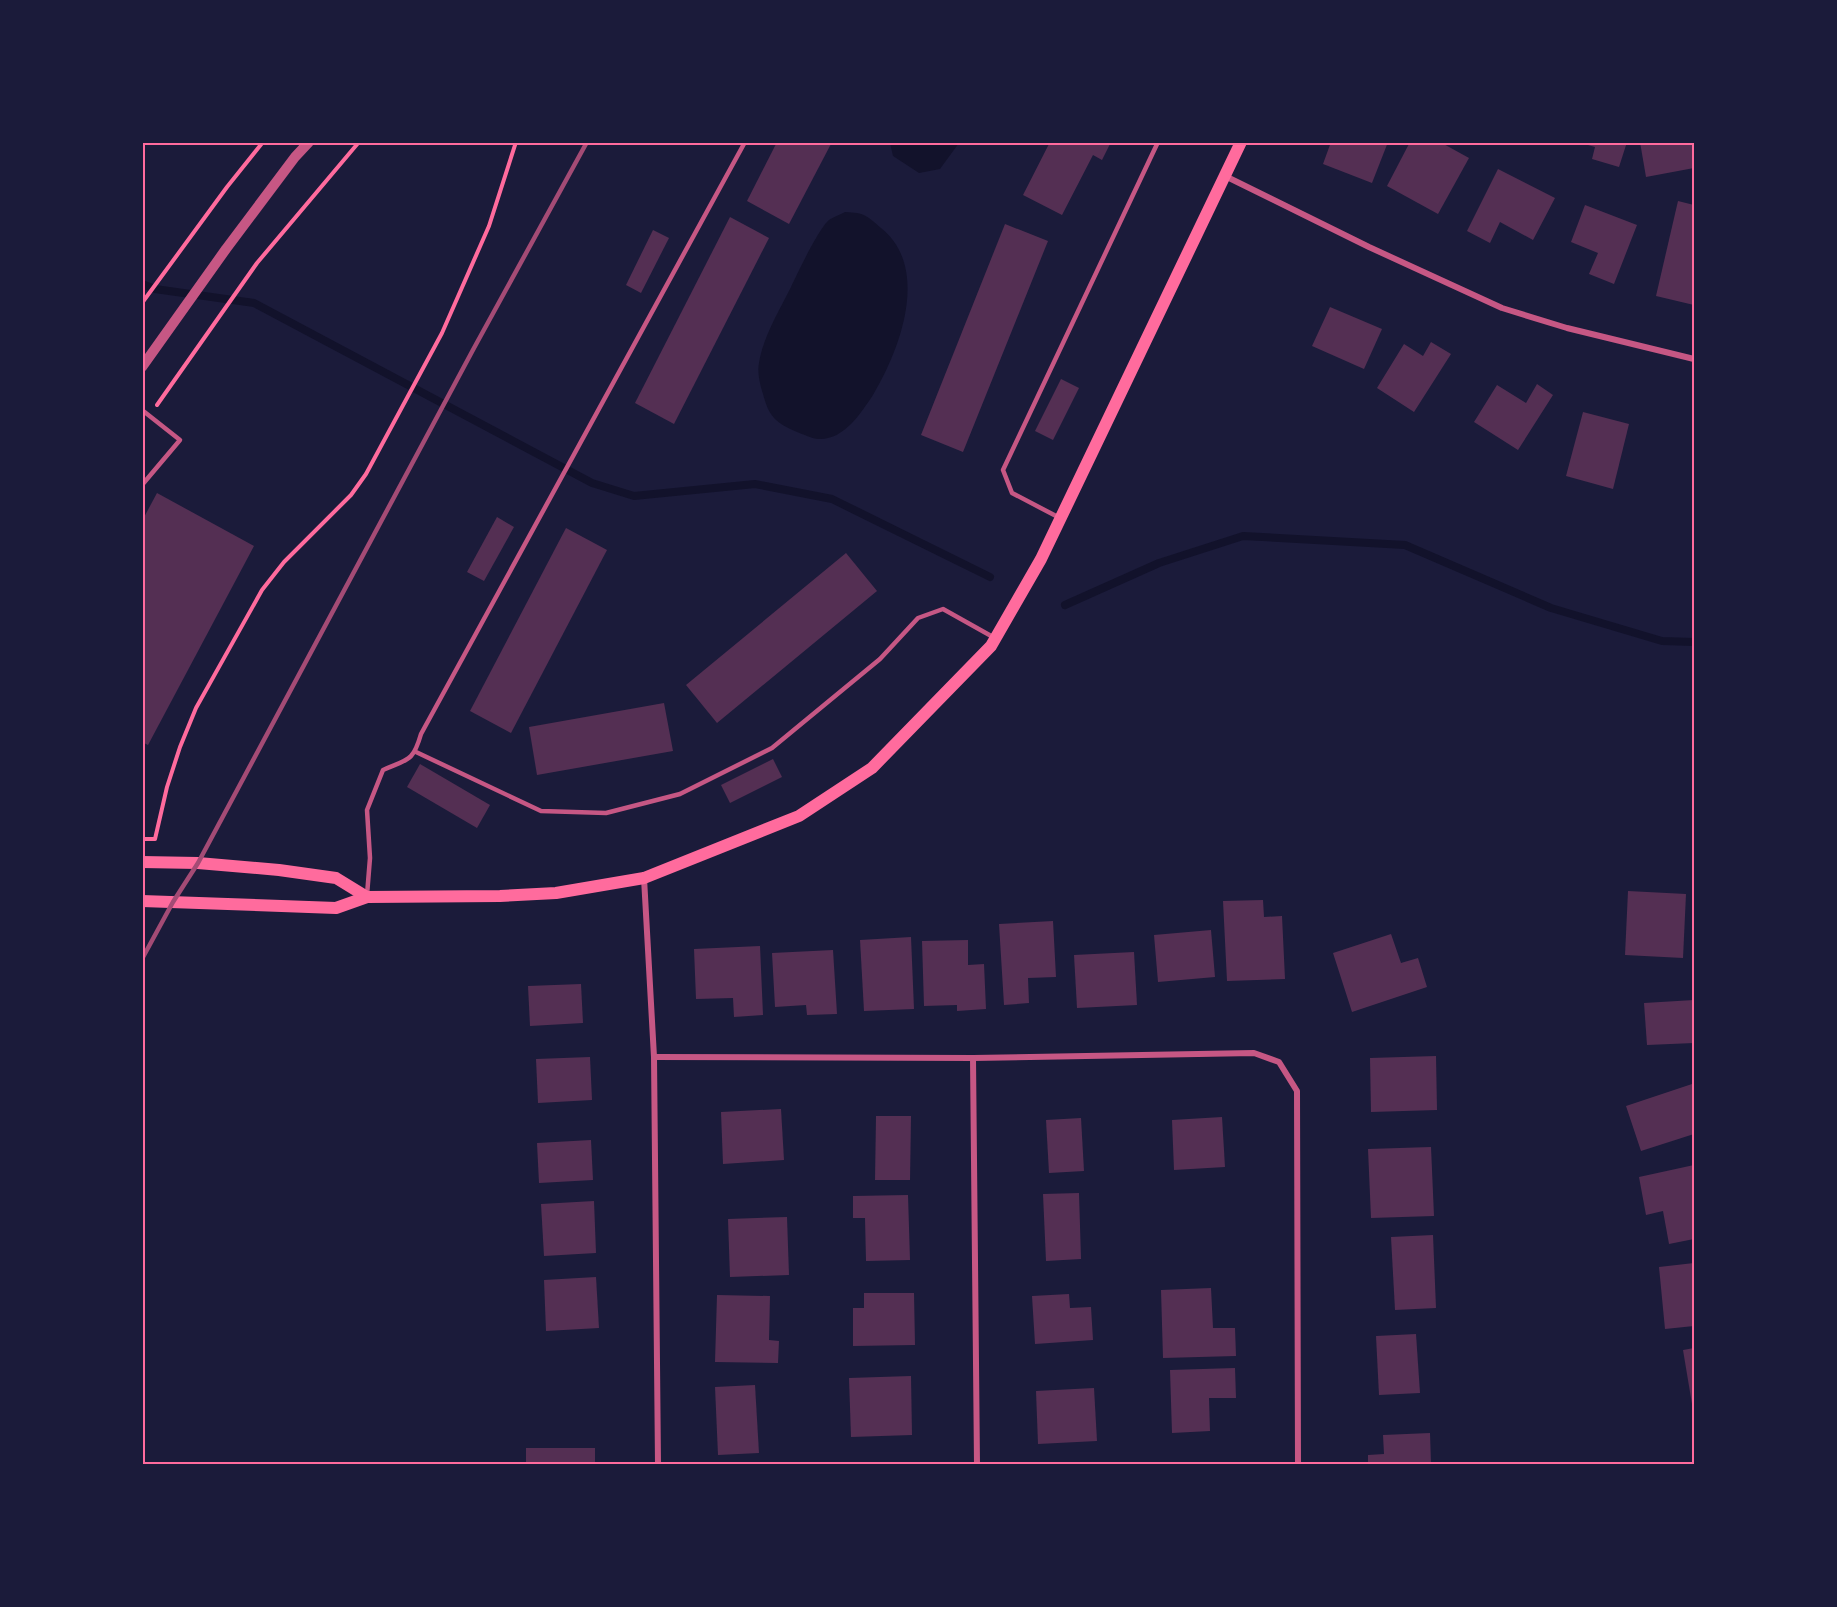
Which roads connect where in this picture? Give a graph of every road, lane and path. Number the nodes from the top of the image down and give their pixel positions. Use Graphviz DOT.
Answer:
graph roads {
  1 [pos="263,142"];
  2 [pos="309,142"];
  3 [pos="359,142"];
  4 [pos="516,142"];
  5 [pos="745,142"];
  6 [pos="1158,142"];
  7 [pos="1241,142"];
  8 [pos="1225,176"];
  9 [pos="142,303"];
  10 [pos="1695,359"];
  11 [pos="142,367"];
  12 [pos="142,410"];
  13 [pos="150,416"];
  14 [pos="142,484"];
  15 [pos="1061,518"];
  16 [pos="995,638"];
  17 [pos="416,752"];
  18 [pos="142,839"];
  19 [pos="142,862"];
  20 [pos="644,878"];
  21 [pos="367,897"];
  22 [pos="142,901"];
  23 [pos="654,1057"];
  24 [pos="972,1058"];
  25 [pos="658,1464"];
  26 [pos="976,1464"];
  27 [pos="1298,1464"];
  1 -- 9 [label="path"];
  2 -- 11 [label="street"];
  3 -- 13 [label="path"];
  4 -- 18 [label="path"];
  5 -- 17 [label="lane"];
  6 -- 15 [label="lane"];
  7 -- 8 [label="main road"];
  8 -- 10 [label="street"];
  8 -- 15 [label="main road"];
  12 -- 13 [label="lane"];
  13 -- 14 [label="lane"];
  15 -- 16 [label="main road"];
  16 -- 17 [label="lane"];
  16 -- 20 [label="main road"];
  17 -- 21 [label="lane"];
  19 -- 21 [label="main road"];
  20 -- 21 [label="main road"];
  20 -- 23 [label="street"];
  21 -- 22 [label="main road"];
  23 -- 24 [label="street"];
  23 -- 25 [label="street"];
  24 -- 26 [label="street"];
  24 -- 27 [label="street"];
}
